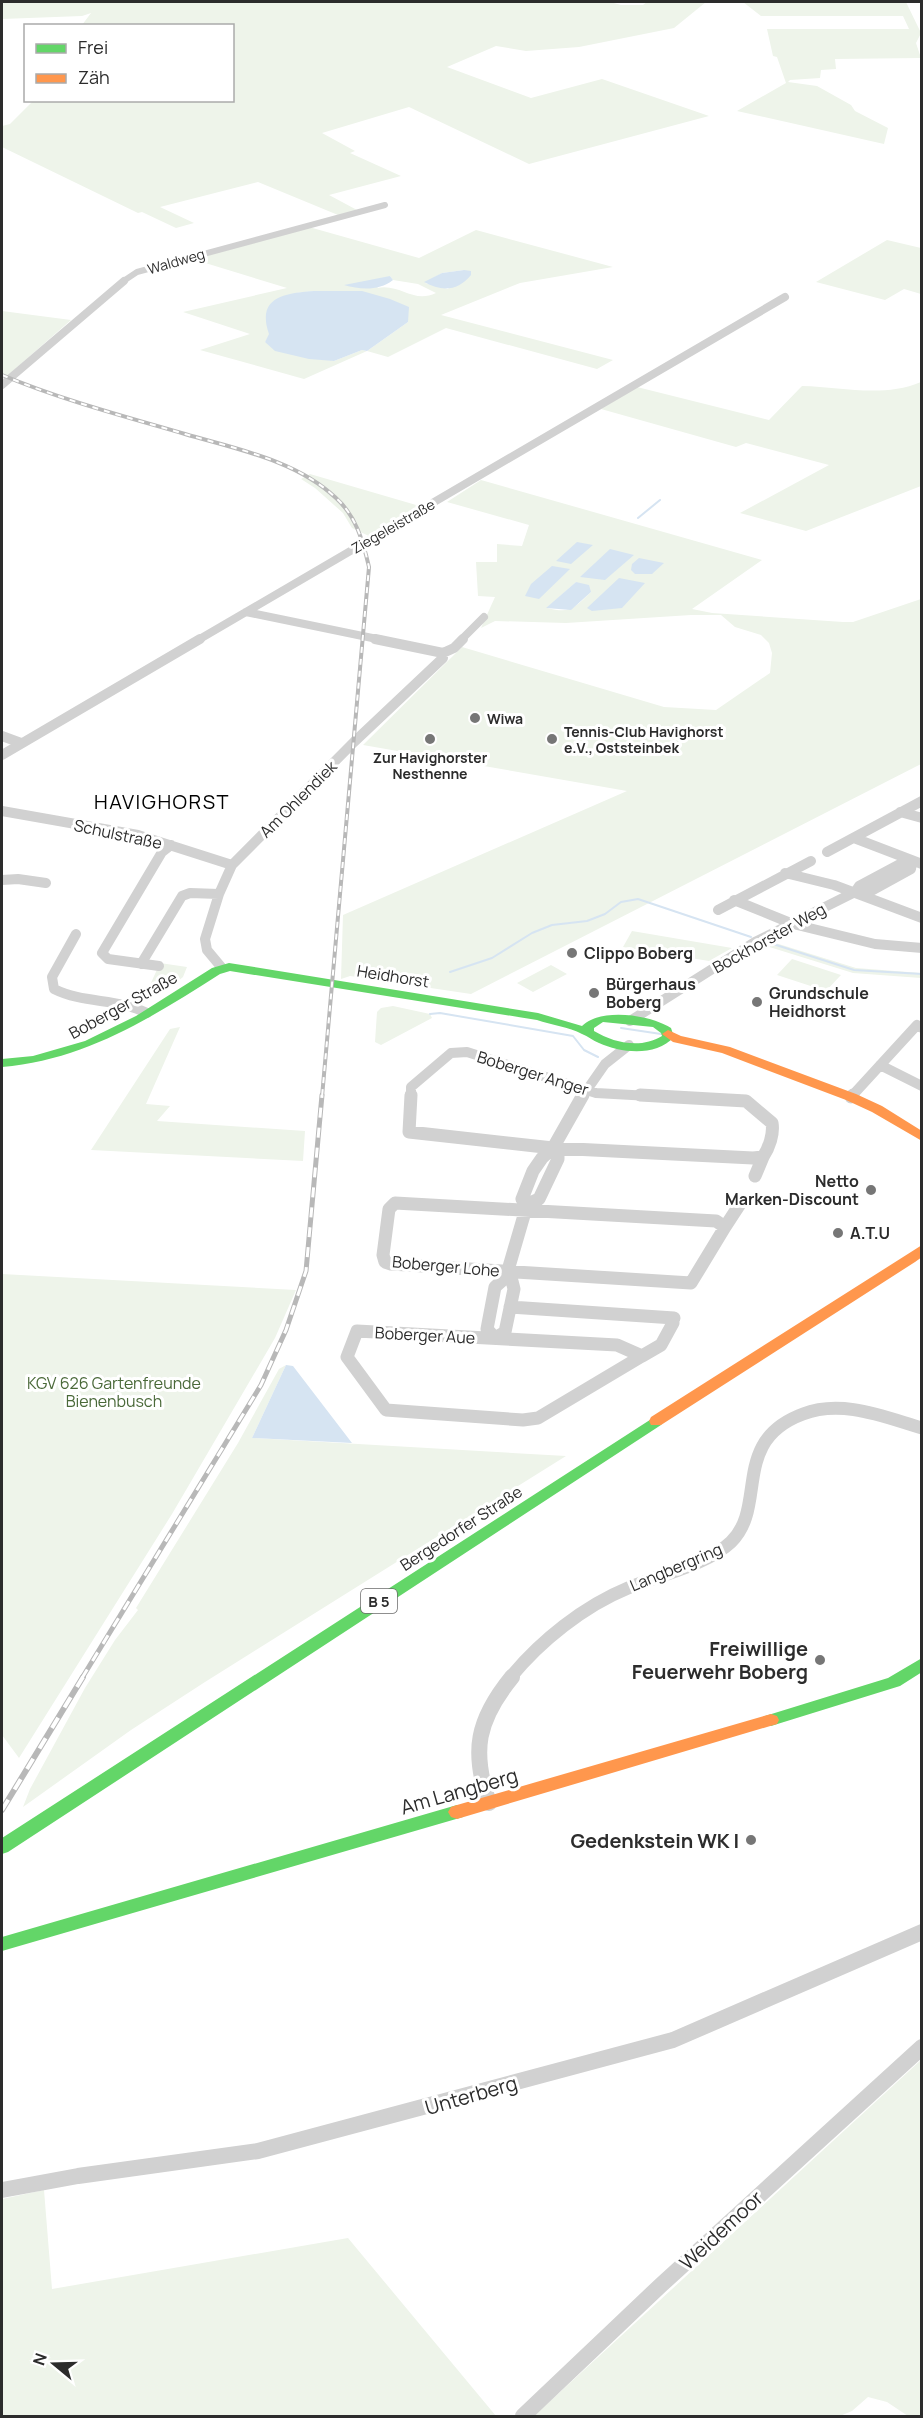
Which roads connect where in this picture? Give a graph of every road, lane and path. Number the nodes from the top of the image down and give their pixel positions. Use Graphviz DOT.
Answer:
graph roads {
  1 [pos="385,205"];
  2 [pos="785,297"];
  3 [pos="2,385"];
  4 [pos="246,612"];
  5 [pos="483,617"];
  6 [pos="443,653"];
  7 [pos="2,736"];
  8 [pos="21,743"];
  9 [pos="2,755"];
  10 [pos="921,801"];
  11 [pos="2,811"];
  12 [pos="900,812"];
  13 [pos="921,818"];
  14 [pos="854,838"];
  15 [pos="171,845"];
  16 [pos="827,852"];
  17 [pos="812,861"];
  18 [pos="917,863"];
  19 [pos="232,865"];
  20 [pos="785,873"];
  21 [pos="2,880"];
  22 [pos="46,883"];
  23 [pos="855,892"];
  24 [pos="219,894"];
  25 [pos="734,900"];
  26 [pos="718,910"];
  27 [pos="921,918"];
  28 [pos="793,924"];
  29 [pos="76,934"];
  30 [pos="921,948"];
  31 [pos="141,964"];
  32 [pos="159,966"];
  33 [pos="222,968"];
  34 [pos="656,1007"];
  35 [pos="147,1013"];
  36 [pos="630,1021"];
  37 [pos="656,1024"];
  38 [pos="590,1026"];
  39 [pos="921,1028"];
  40 [pos="665,1039"];
  41 [pos="607,1042"];
  42 [pos="629,1045"];
  43 [pos="2,1063"];
  44 [pos="606,1063"];
  45 [pos="880,1065"];
  46 [pos="921,1086"];
  47 [pos="586,1091"];
  48 [pos="851,1097"];
  49 [pos="921,1137"];
  50 [pos="553,1149"];
  51 [pos="763,1157"];
  52 [pos="755,1176"];
  53 [pos="740,1204"];
  54 [pos="526,1207"];
  55 [pos="725,1227"];
  56 [pos="921,1249"];
  57 [pos="916,1257"];
  58 [pos="506,1274"];
  59 [pos="510,1307"];
  60 [pos="495,1338"];
  61 [pos="642,1356"];
  62 [pos="921,1428"];
  63 [pos="921,1664"];
  64 [pos="489,1803"];
  65 [pos="2,1847"];
  66 [pos="921,1932"];
  67 [pos="2,1944"];
  68 [pos="921,2047"];
  69 [pos="2,2190"];
  70 [pos="523,2416"];
  1 -- 3 [label="street, Waldweg"];
  2 -- 4 [label="street, Ziegeleistraße"];
  4 -- 6 [label="street"];
  4 -- 8 [label="street, Ziegeleistraße"];
  5 -- 6 [label="street, Am Ohlendiek"];
  6 -- 19 [label="street, Am Ohlendiek"];
  7 -- 8 [label="street"];
  8 -- 9 [label="street, Ziegeleistraße"];
  10 -- 12 [label="street"];
  11 -- 15 [label="street, Schulstraße"];
  12 -- 13 [label="street"];
  12 -- 14 [label="street"];
  14 -- 16 [label="street"];
  14 -- 18 [label="street"];
  15 -- 19 [label="street, Schulstraße"];
  15 -- 31 [label="street"];
  17 -- 20 [label="street"];
  18 -- 23 [label="street, Bockhorster Weg"];
  19 -- 24 [label="street, Am Ohlendiek"];
  20 -- 23 [label="street"];
  20 -- 25 [label="street"];
  21 -- 22 [label="street"];
  23 -- 27 [label="street"];
  23 -- 28 [label="street, Bockhorster Weg"];
  24 -- 31 [label="street"];
  24 -- 33 [label="street, Am Ohlendiek"];
  25 -- 26 [label="street"];
  25 -- 28 [label="street"];
  28 -- 30 [label="street"];
  28 -- 34 [label="street, Bockhorster Weg"];
  29 -- 35 [label="street"];
  31 -- 32 [label="street"];
  33 -- 35 [label="street, Boberger Straße"];
  33 -- 38 [label="street, Heidhorst"];
  34 -- 36 [label="street, Bockhorster Weg"];
  34 -- 37 [label="street"];
  35 -- 43 [label="street, Boberger Straße"];
  36 -- 37 [label="street, Heidhorst"];
  36 -- 38 [label="street, Heidhorst"];
  37 -- 40 [label="street"];
  38 -- 41 [label="street, Heidhorst"];
  39 -- 45 [label="street"];
  40 -- 42 [label="street, Heidhorst"];
  40 -- 48 [label="street, Heidhorst"];
  41 -- 42 [label="street, Heidhorst"];
  41 -- 44 [label="street"];
  42 -- 44 [label="street"];
  44 -- 47 [label="street"];
  45 -- 46 [label="street"];
  45 -- 48 [label="street"];
  47 -- 50 [label="street"];
  47 -- 50 [label="street, Boberger Anger"];
  47 -- 51 [label="street, Boberger Anger"];
  48 -- 49 [label="street, Heidhorst"];
  50 -- 51 [label="street, Boberger Anger"];
  50 -- 54 [label="street"];
  51 -- 52 [label="street, Boberger Anger"];
  53 -- 55 [label="street, Boberger Lohe"];
  54 -- 55 [label="street, Boberger Lohe"];
  54 -- 58 [label="street"];
  54 -- 58 [label="street, Boberger Lohe"];
  55 -- 58 [label="street, Boberger Lohe"];
  56 -- 57 [label="street, Bergedorfer Straße / B 5"];
  57 -- 65 [label="street, Bergedorfer Straße / B 5"];
  58 -- 59 [label="street"];
  58 -- 60 [label="street"];
  59 -- 60 [label="street"];
  59 -- 61 [label="street, Boberger Aue"];
  60 -- 61 [label="street, Boberger Aue"];
  60 -- 61 [label="street, Boberger Aue"];
  62 -- 64 [label="street, Langbergring"];
  63 -- 64 [label="street, Am Langberg"];
  64 -- 67 [label="street, Am Langberg"];
  66 -- 69 [label="street, Unterberg"];
  68 -- 70 [label="street, Weidemoor"];
}
